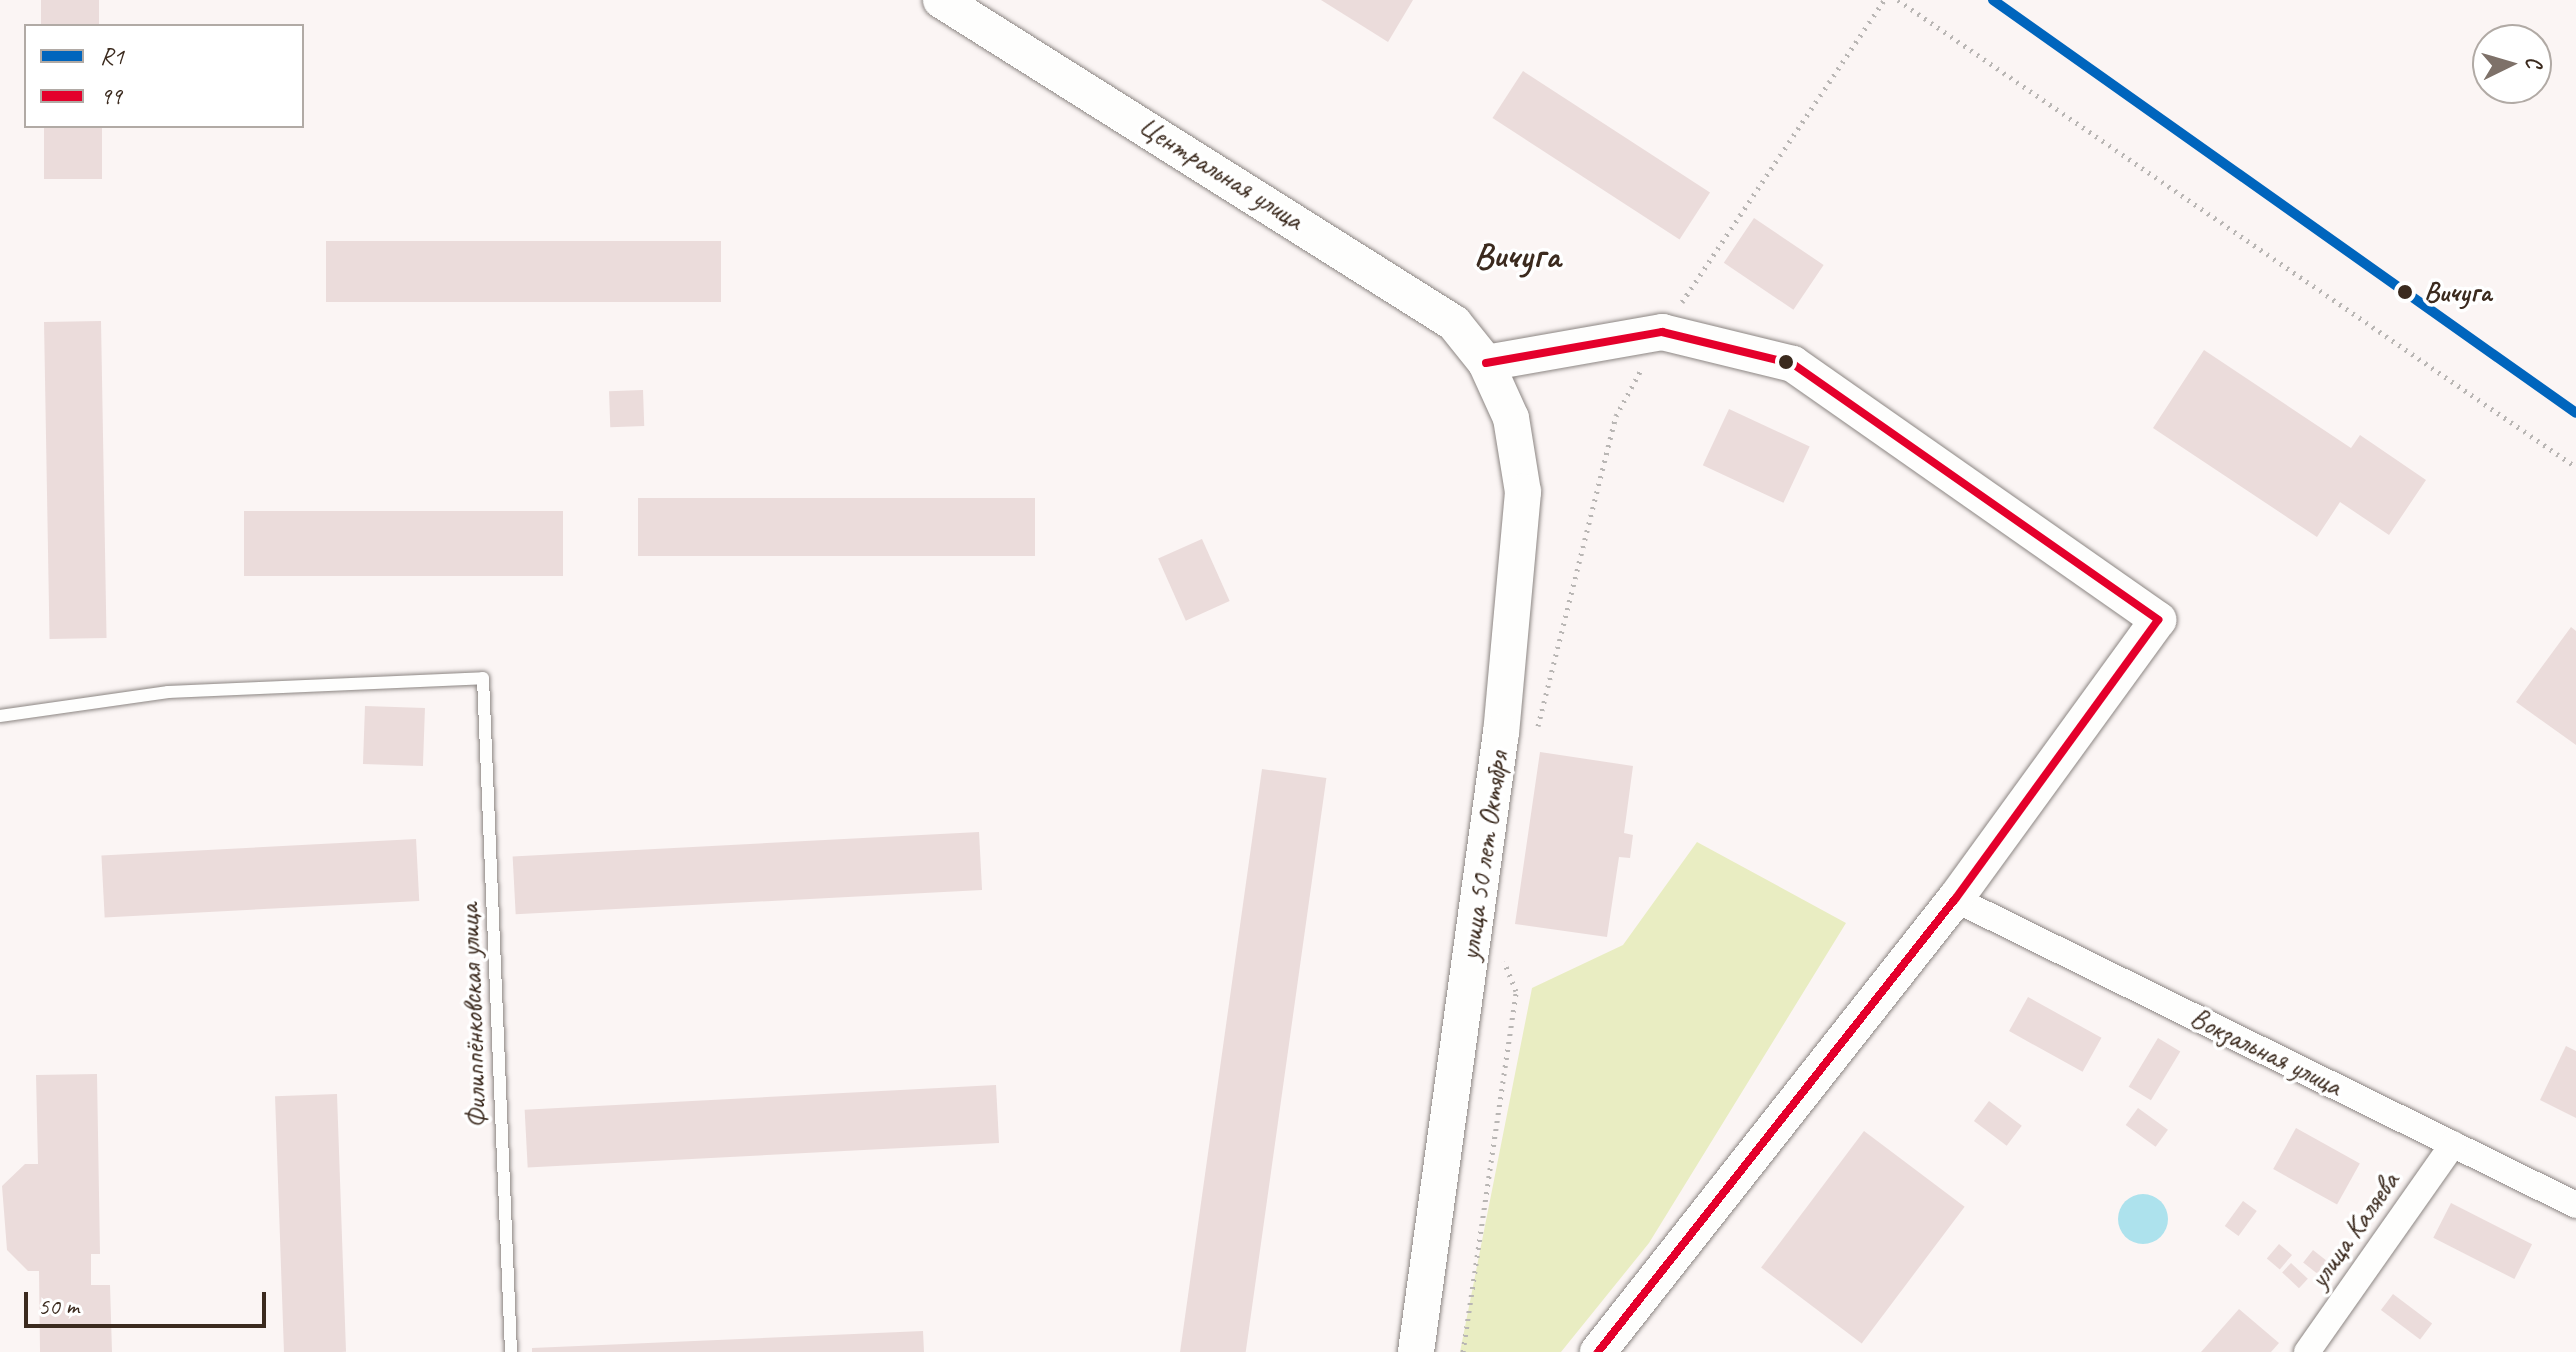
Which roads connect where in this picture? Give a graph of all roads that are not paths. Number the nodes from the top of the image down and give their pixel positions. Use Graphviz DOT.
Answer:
graph roads {
  1 [pos="941,0"];
  2 [pos="1486,363"];
  3 [pos="0,716"];
  4 [pos="1955,899"];
  5 [pos="2453,1144"];
  6 [pos="2576,1205"];
  7 [pos="511,1352"];
  8 [pos="1416,1352"];
  9 [pos="1598,1352"];
  10 [pos="2307,1352"];
  1 -- 2 [label="street, Центральная улица"];
  2 -- 4 [label="street"];
  2 -- 8 [label="street, улица 50 лет Октября"];
  3 -- 7 [label="lane, Филиппёнковская улица"];
  4 -- 5 [label="street, Вокзальная улица"];
  4 -- 9 [label="street"];
  5 -- 6 [label="street, Вокзальная улица"];
  5 -- 10 [label="street, улица Каляева"];
}
